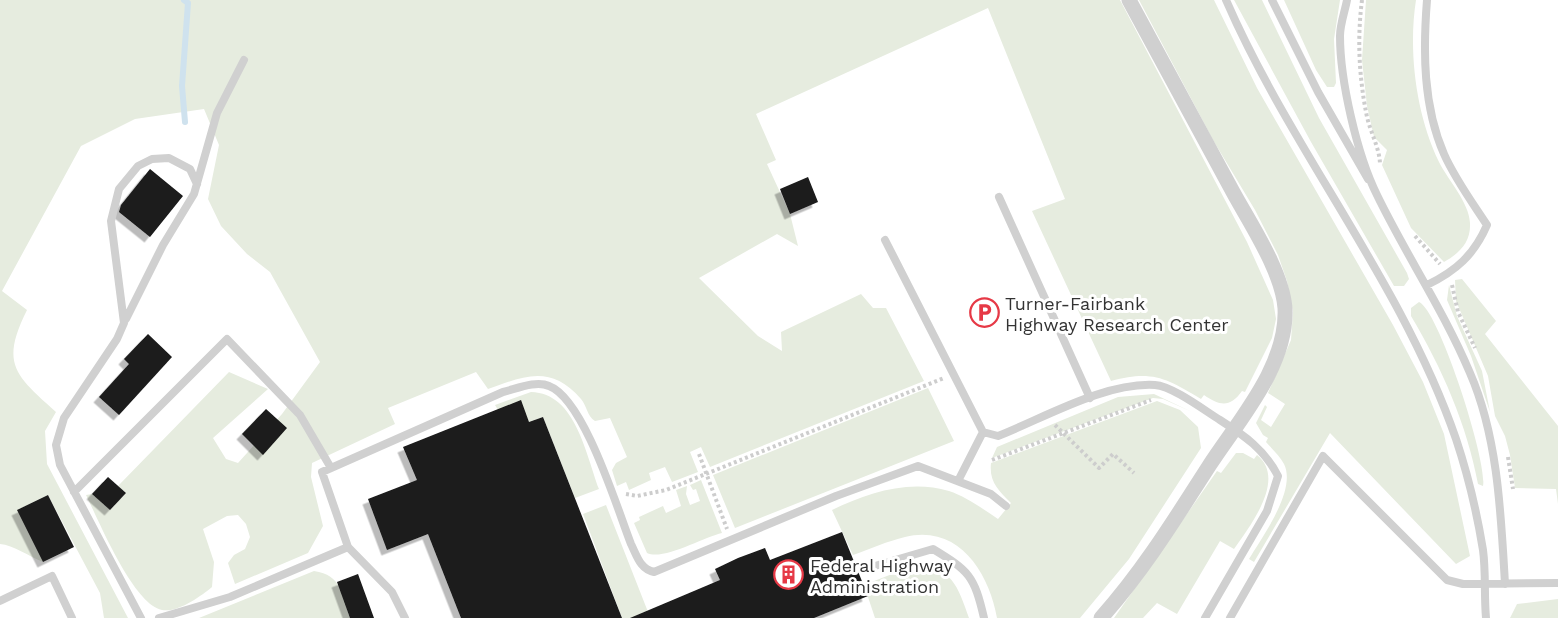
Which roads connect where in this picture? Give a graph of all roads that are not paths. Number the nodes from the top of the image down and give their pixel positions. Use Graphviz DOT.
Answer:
graph roads {
  1 [pos="1129,0"];
  2 [pos="1226,0"];
  3 [pos="1272,0"];
  4 [pos="1347,0"];
  5 [pos="1427,0"];
  6 [pos="244,60"];
  7 [pos="197,184"];
  8 [pos="1376,194"];
  9 [pos="999,197"];
  10 [pos="885,240"];
  11 [pos="1427,285"];
  12 [pos="124,323"];
  13 [pos="1090,398"];
  14 [pos="1233,429"];
  15 [pos="983,432"];
  16 [pos="331,468"];
  17 [pos="958,481"];
  18 [pos="74,492"];
  19 [pos="1006,506"];
  20 [pos="348,547"];
  21 [pos="868,568"];
  22 [pos="1483,582"];
  23 [pos="1558,583"];
  24 [pos="1505,584"];
  25 [pos="0,601"];
  26 [pos="72,618"];
  27 [pos="141,618"];
  28 [pos="159,618"];
  29 [pos="405,618"];
  30 [pos="984,618"];
  31 [pos="1101,618"];
  32 [pos="1205,618"];
  33 [pos="1230,618"];
  34 [pos="1486,618"];
  1 -- 14 [label="street"];
  2 -- 22 [label="lane"];
  3 -- 8 [label="lane"];
  4 -- 8 [label="lane"];
  5 -- 11 [label="lane"];
  6 -- 7 [label="lane"];
  7 -- 12 [label="lane"];
  7 -- 12 [label="lane"];
  8 -- 11 [label="lane"];
  9 -- 13 [label="lane"];
  10 -- 15 [label="lane"];
  11 -- 24 [label="lane"];
  12 -- 18 [label="lane"];
  13 -- 14 [label="lane"];
  13 -- 15 [label="lane"];
  14 -- 31 [label="street"];
  14 -- 32 [label="lane"];
  15 -- 17 [label="lane"];
  16 -- 17 [label="lane"];
  16 -- 18 [label="lane"];
  16 -- 20 [label="lane"];
  17 -- 19 [label="lane"];
  18 -- 27 [label="lane"];
  20 -- 28 [label="lane"];
  20 -- 29 [label="lane"];
  21 -- 30 [label="lane"];
  22 -- 24 [label="lane"];
  22 -- 33 [label="lane"];
  22 -- 34 [label="lane"];
  23 -- 24 [label="lane"];
  25 -- 26 [label="lane"];
}
